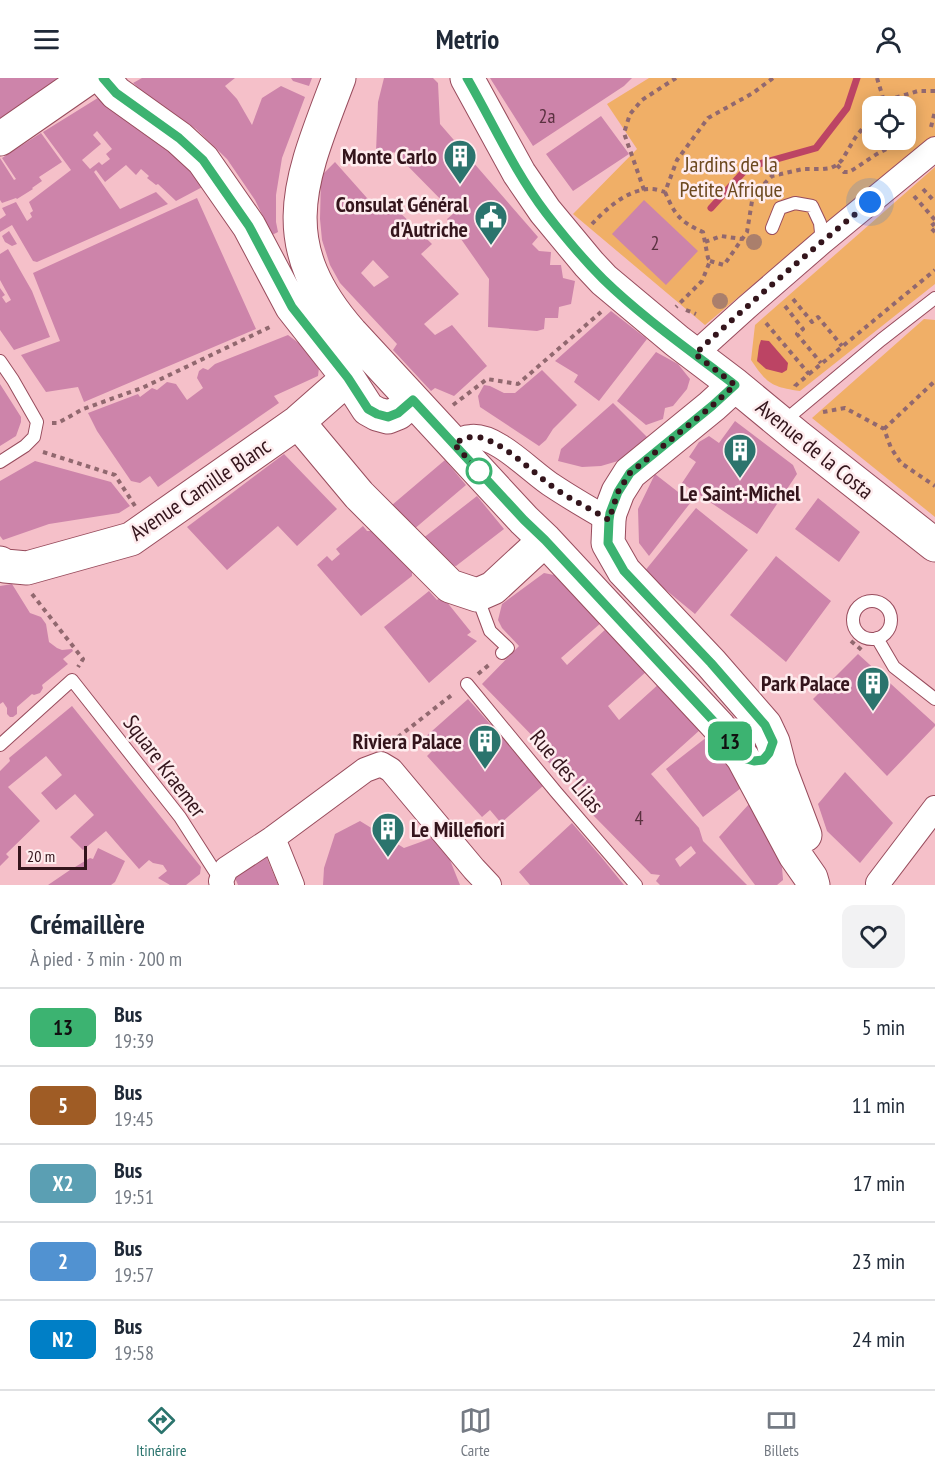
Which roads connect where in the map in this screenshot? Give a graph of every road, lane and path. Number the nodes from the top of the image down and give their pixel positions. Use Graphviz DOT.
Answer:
graph roads {
  1 [pos="88,78"];
  2 [pos="103,78"];
  3 [pos="339,78"];
  4 [pos="467,78"];
  5 [pos="676,78"];
  6 [pos="773,78"];
  7 [pos="877,78"];
  8 [pos="935,91"];
  9 [pos="882,96"];
  10 [pos="901,96"];
  11 [pos="0,139"];
  12 [pos="935,149"];
  13 [pos="883,150"];
  14 [pos="837,165"];
  15 [pos="923,189"];
  16 [pos="644,190"];
  17 [pos="665,192"];
  18 [pos="914,195"];
  19 [pos="935,202"];
  20 [pos="935,221"];
  21 [pos="772,228"];
  22 [pos="935,232"];
  23 [pos="742,239"];
  24 [pos="705,242"];
  25 [pos="822,242"];
  26 [pos="572,244"];
  27 [pos="935,270"];
  28 [pos="621,295"];
  29 [pos="793,298"];
  30 [pos="935,298"];
  31 [pos="785,306"];
  32 [pos="292,307"];
  33 [pos="922,308"];
  34 [pos="935,311"];
  35 [pos="696,314"];
  36 [pos="766,323"];
  37 [pos="842,346"];
  38 [pos="695,354"];
  39 [pos="0,361"];
  40 [pos="821,363"];
  41 [pos="809,374"];
  42 [pos="348,378"];
  43 [pos="935,381"];
  44 [pos="735,385"];
  45 [pos="413,400"];
  46 [pos="787,408"];
  47 [pos="446,411"];
  48 [pos="819,412"];
  49 [pos="37,422"];
  50 [pos="298,422"];
  51 [pos="884,429"];
  52 [pos="454,444"];
  53 [pos="25,446"];
  54 [pos="0,462"];
  55 [pos="935,486"];
  56 [pos="609,520"];
  57 [pos="148,527"];
  58 [pos="545,540"];
  59 [pos="935,545"];
  60 [pos="14,565"];
  61 [pos="477,595"];
  62 [pos="877,638"];
  63 [pos="502,653"];
  64 [pos="72,680"];
  65 [pos="467,684"];
  66 [pos="935,699"];
  67 [pos="769,733"];
  68 [pos="0,745"];
  69 [pos="743,758"];
  70 [pos="381,764"];
  71 [pos="935,808"];
  72 [pos="273,838"];
  73 [pos="812,881"];
  74 [pos="222,883"];
  75 [pos="878,883"];
  76 [pos="291,885"];
  77 [pos="489,885"];
  78 [pos="636,885"];
  1 -- 11 [label="main road"];
  2 -- 32 [label="main road"];
  3 -- 45 [label="main road"];
  4 -- 26 [label="main road, Avenue de la Costa"];
  5 -- 16 [label="path"];
  6 -- 17 [label="path"];
  7 -- 9 [label="path"];
  8 -- 10 [label="path"];
  12 -- 25 [label="street"];
  13 -- 14 [label="path"];
  15 -- 19 [label="path"];
  16 -- 17 [label="path"];
  16 -- 26 [label="path"];
  17 -- 24 [label="path"];
  18 -- 20 [label="path"];
  20 -- 22 [label="path"];
  21 -- 25 [label="lane"];
  23 -- 24 [label="path"];
  24 -- 35 [label="path"];
  25 -- 38 [label="street"];
  26 -- 28 [label="main road, Avenue de la Costa"];
  27 -- 37 [label="path"];
  28 -- 38 [label="main road, Avenue de la Costa"];
  28 -- 47 [label="path"];
  29 -- 37 [label="path"];
  30 -- 33 [label="lane"];
  31 -- 40 [label="path"];
  32 -- 42 [label="main road"];
  32 -- 49 [label="path"];
  33 -- 34 [label="lane"];
  33 -- 46 [label="lane"];
  36 -- 41 [label="path"];
  37 -- 40 [label="path"];
  38 -- 44 [label="main road, Avenue de la Costa"];
  39 -- 49 [label="lane"];
  40 -- 41 [label="path"];
  41 -- 46 [label="path"];
  42 -- 45 [label="main road"];
  42 -- 50 [label="main road, Avenue Camille Blanc"];
  43 -- 51 [label="path"];
  44 -- 46 [label="main road, Avenue de la Costa"];
  44 -- 56 [label="main road"];
  45 -- 52 [label="main road"];
  46 -- 59 [label="main road, Avenue de la Costa"];
  48 -- 51 [label="path"];
  49 -- 53 [label="lane"];
  50 -- 57 [label="main road, Avenue Camille Blanc"];
  50 -- 61 [label="main road"];
  51 -- 55 [label="path"];
  52 -- 56 [label="street"];
  52 -- 58 [label="main road"];
  53 -- 54 [label="lane"];
  53 -- 57 [label="path"];
  56 -- 67 [label="main road"];
  57 -- 60 [label="main road, Avenue Camille Blanc"];
  58 -- 61 [label="main road"];
  58 -- 69 [label="main road"];
  60 -- 64 [label="path"];
  61 -- 63 [label="lane"];
  62 -- 66 [label="lane"];
  63 -- 65 [label="path"];
  64 -- 68 [label="lane"];
  64 -- 74 [label="lane, Square Kraemer"];
  65 -- 70 [label="path"];
  65 -- 78 [label="lane, Rue des Lilas"];
  67 -- 69 [label="main road"];
  67 -- 73 [label="main road"];
  69 -- 73 [label="main road"];
  70 -- 72 [label="street"];
  70 -- 77 [label="street"];
  71 -- 75 [label="street"];
  72 -- 74 [label="street"];
  72 -- 76 [label="street"];
}
